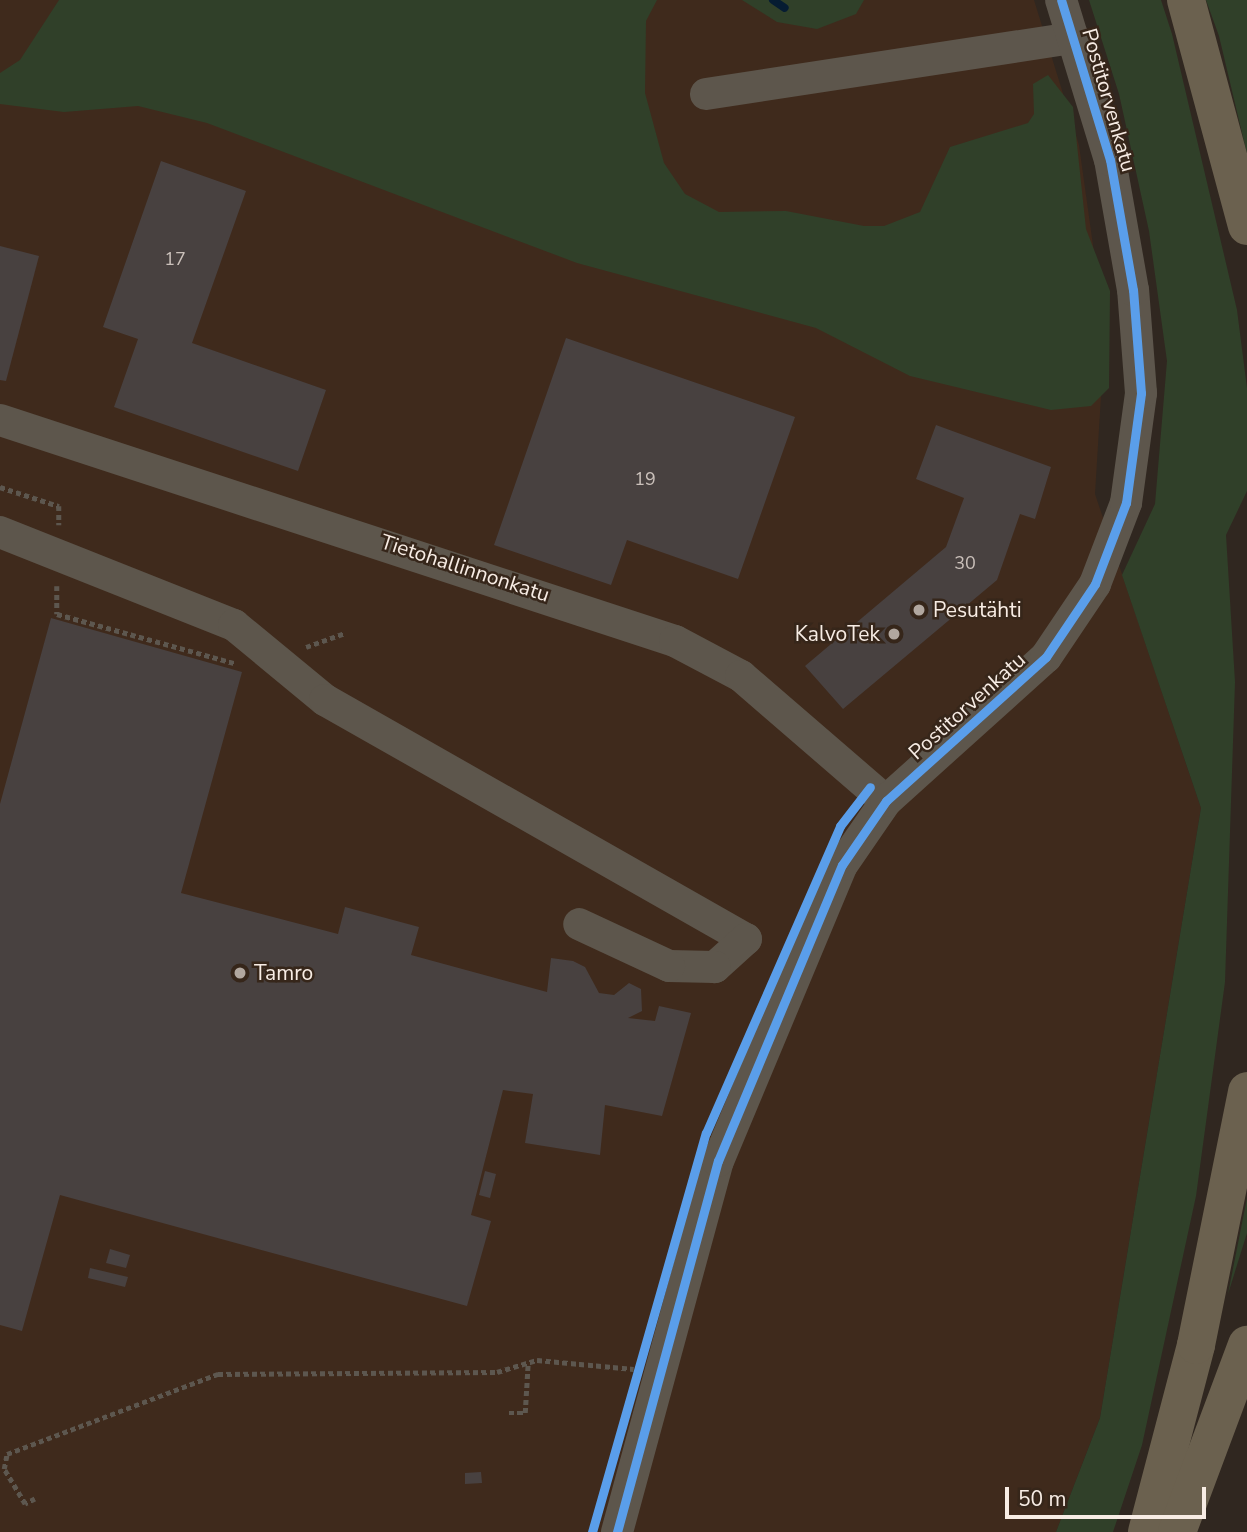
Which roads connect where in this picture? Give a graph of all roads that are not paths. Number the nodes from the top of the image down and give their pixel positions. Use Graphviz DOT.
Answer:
graph roads {
  1 [pos="1061,0"];
  2 [pos="1186,0"];
  3 [pos="1074,38"];
  4 [pos="706,94"];
  5 [pos="1247,226"];
  6 [pos="0,420"];
  7 [pos="0,532"];
  8 [pos="886,800"];
  9 [pos="579,924"];
  10 [pos="1247,1091"];
  11 [pos="1247,1345"];
  12 [pos="617,1532"];
  13 [pos="1147,1532"];
  14 [pos="1177,1532"];
  1 -- 3 [label="street, Postitorvenkatu"];
  2 -- 5 [label="highway"];
  3 -- 4 [label="street"];
  3 -- 8 [label="street, Postitorvenkatu"];
  6 -- 8 [label="street, Tietohallinnonkatu"];
  7 -- 9 [label="street"];
  8 -- 12 [label="street, Postitorvenkatu"];
  10 -- 13 [label="highway"];
  11 -- 14 [label="highway"];
}
